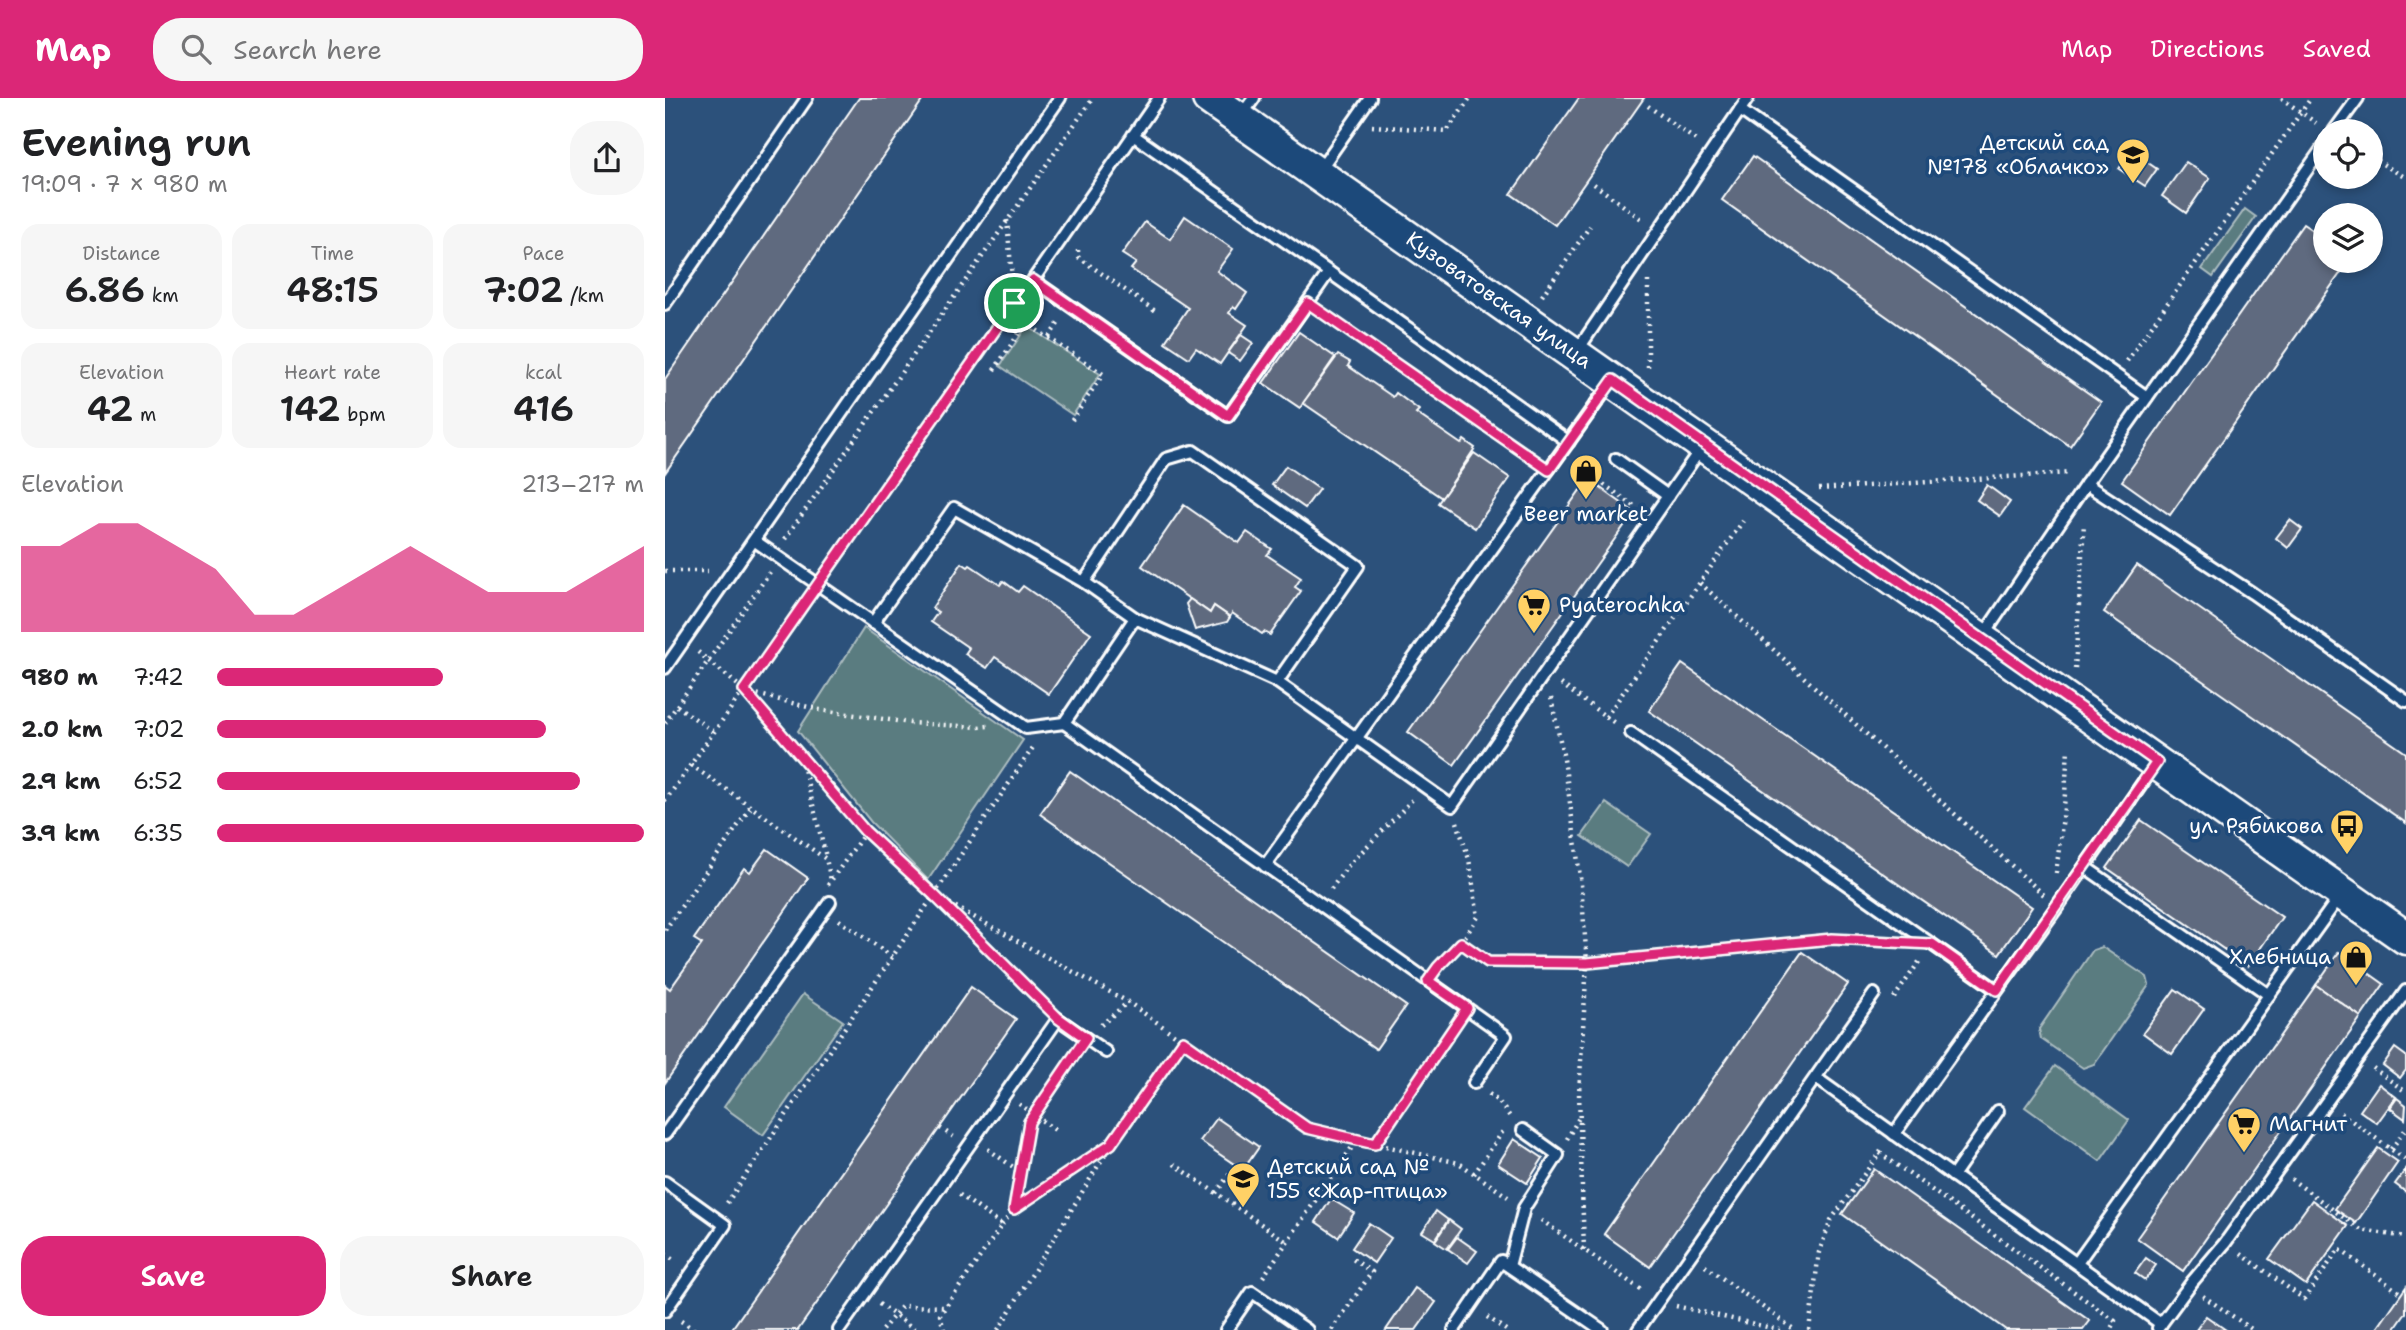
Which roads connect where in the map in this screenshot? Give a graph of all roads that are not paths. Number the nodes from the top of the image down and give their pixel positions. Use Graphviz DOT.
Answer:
graph roads {
  1 [pos="807,98"];
  2 [pos="1060,98"];
  3 [pos="1159,98"];
  4 [pos="1209,98"];
  5 [pos="1370,98"];
  6 [pos="1748,98"];
  7 [pos="2358,98"];
  8 [pos="1246,108"];
  9 [pos="1740,110"];
  10 [pos="2343,119"];
  11 [pos="1133,135"];
  12 [pos="2313,161"];
  13 [pos="1317,173"];
  14 [pos="1329,272"];
  15 [pos="665,304"];
  16 [pos="1576,354"];
  17 [pos="1613,380"];
  18 [pos="2147,397"];
  19 [pos="1569,442"];
  20 [pos="1704,444"];
  21 [pos="1616,459"];
  22 [pos="2086,484"];
  23 [pos="1668,496"];
  24 [pos="755,541"];
  25 [pos="1084,582"];
  26 [pos="1135,618"];
  27 [pos="873,623"];
  28 [pos="1982,638"];
  29 [pos="665,667"];
  30 [pos="1277,682"];
  31 [pos="2406,701"];
  32 [pos="1064,723"];
  33 [pos="1630,733"];
  34 [pos="1357,738"];
  35 [pos="2157,762"];
  36 [pos="1265,866"];
  37 [pos="2085,867"];
  38 [pos="2342,893"];
  39 [pos="827,906"];
  40 [pos="2406,938"];
  41 [pos="1997,990"];
  42 [pos="2406,991"];
  43 [pos="1873,994"];
  44 [pos="2269,995"];
  45 [pos="1106,1052"];
  46 [pos="1815,1078"];
  47 [pos="1474,1083"];
  48 [pos="1998,1111"];
  49 [pos="1523,1130"];
  50 [pos="665,1134"];
  51 [pos="1894,1134"];
  52 [pos="1953,1176"];
  53 [pos="665,1182"];
  54 [pos="2077,1263"];
  55 [pos="1510,1266"];
  56 [pos="665,1311"];
  57 [pos="2159,1327"];
  58 [pos="838,1330"];
  59 [pos="1226,1330"];
  60 [pos="1307,1330"];
  61 [pos="1454,1330"];
  62 [pos="1602,1330"];
  63 [pos="1638,1330"];
  1 -- 15 [label="lane"];
  2 -- 24 [label="lane"];
  3 -- 11 [label="lane"];
  4 -- 8 [label="street, Кузоватовская улица"];
  5 -- 13 [label="lane"];
  6 -- 9 [label="lane"];
  7 -- 10 [label="lane"];
  8 -- 13 [label="street, Кузоватовская улица"];
  9 -- 16 [label="lane"];
  9 -- 18 [label="lane"];
  11 -- 14 [label="lane"];
  11 -- 14 [label="lane"];
  12 -- 18 [label="lane"];
  13 -- 16 [label="street, Кузоватовская улица"];
  14 -- 19 [label="lane"];
  16 -- 17 [label="street, Кузоватовская улица"];
  17 -- 19 [label="lane"];
  17 -- 20 [label="street, Кузоватовская улица"];
  18 -- 22 [label="lane"];
  19 -- 34 [label="lane"];
  20 -- 23 [label="lane"];
  20 -- 28 [label="street, Кузоватовская улица"];
  21 -- 23 [label="lane"];
  22 -- 28 [label="lane"];
  22 -- 31 [label="lane"];
  23 -- 34 [label="lane"];
  24 -- 27 [label="lane"];
  24 -- 29 [label="lane"];
  25 -- 26 [label="lane"];
  25 -- 27 [label="lane"];
  25 -- 30 [label="lane"];
  26 -- 30 [label="lane"];
  26 -- 32 [label="lane"];
  27 -- 32 [label="lane"];
  28 -- 35 [label="street, Кузоватовская улица"];
  30 -- 34 [label="lane"];
  32 -- 36 [label="lane"];
  33 -- 41 [label="lane"];
  34 -- 36 [label="lane"];
  35 -- 37 [label="lane"];
  35 -- 38 [label="street, Кузоватовская улица"];
  36 -- 47 [label="lane"];
  37 -- 41 [label="lane"];
  37 -- 44 [label="lane"];
  38 -- 40 [label="street, Кузоватовская улица"];
  38 -- 44 [label="lane"];
  39 -- 50 [label="lane"];
  41 -- 51 [label="lane"];
  42 -- 57 [label="lane"];
  43 -- 46 [label="lane"];
  44 -- 54 [label="lane"];
  45 -- 58 [label="lane"];
  46 -- 51 [label="lane"];
  46 -- 63 [label="lane"];
  48 -- 52 [label="lane"];
  49 -- 55 [label="lane"];
  51 -- 52 [label="lane"];
  52 -- 54 [label="lane"];
  53 -- 56 [label="lane"];
  54 -- 57 [label="lane"];
  55 -- 61 [label="lane"];
  55 -- 62 [label="lane"];
  59 -- 60 [label="lane"];
}
